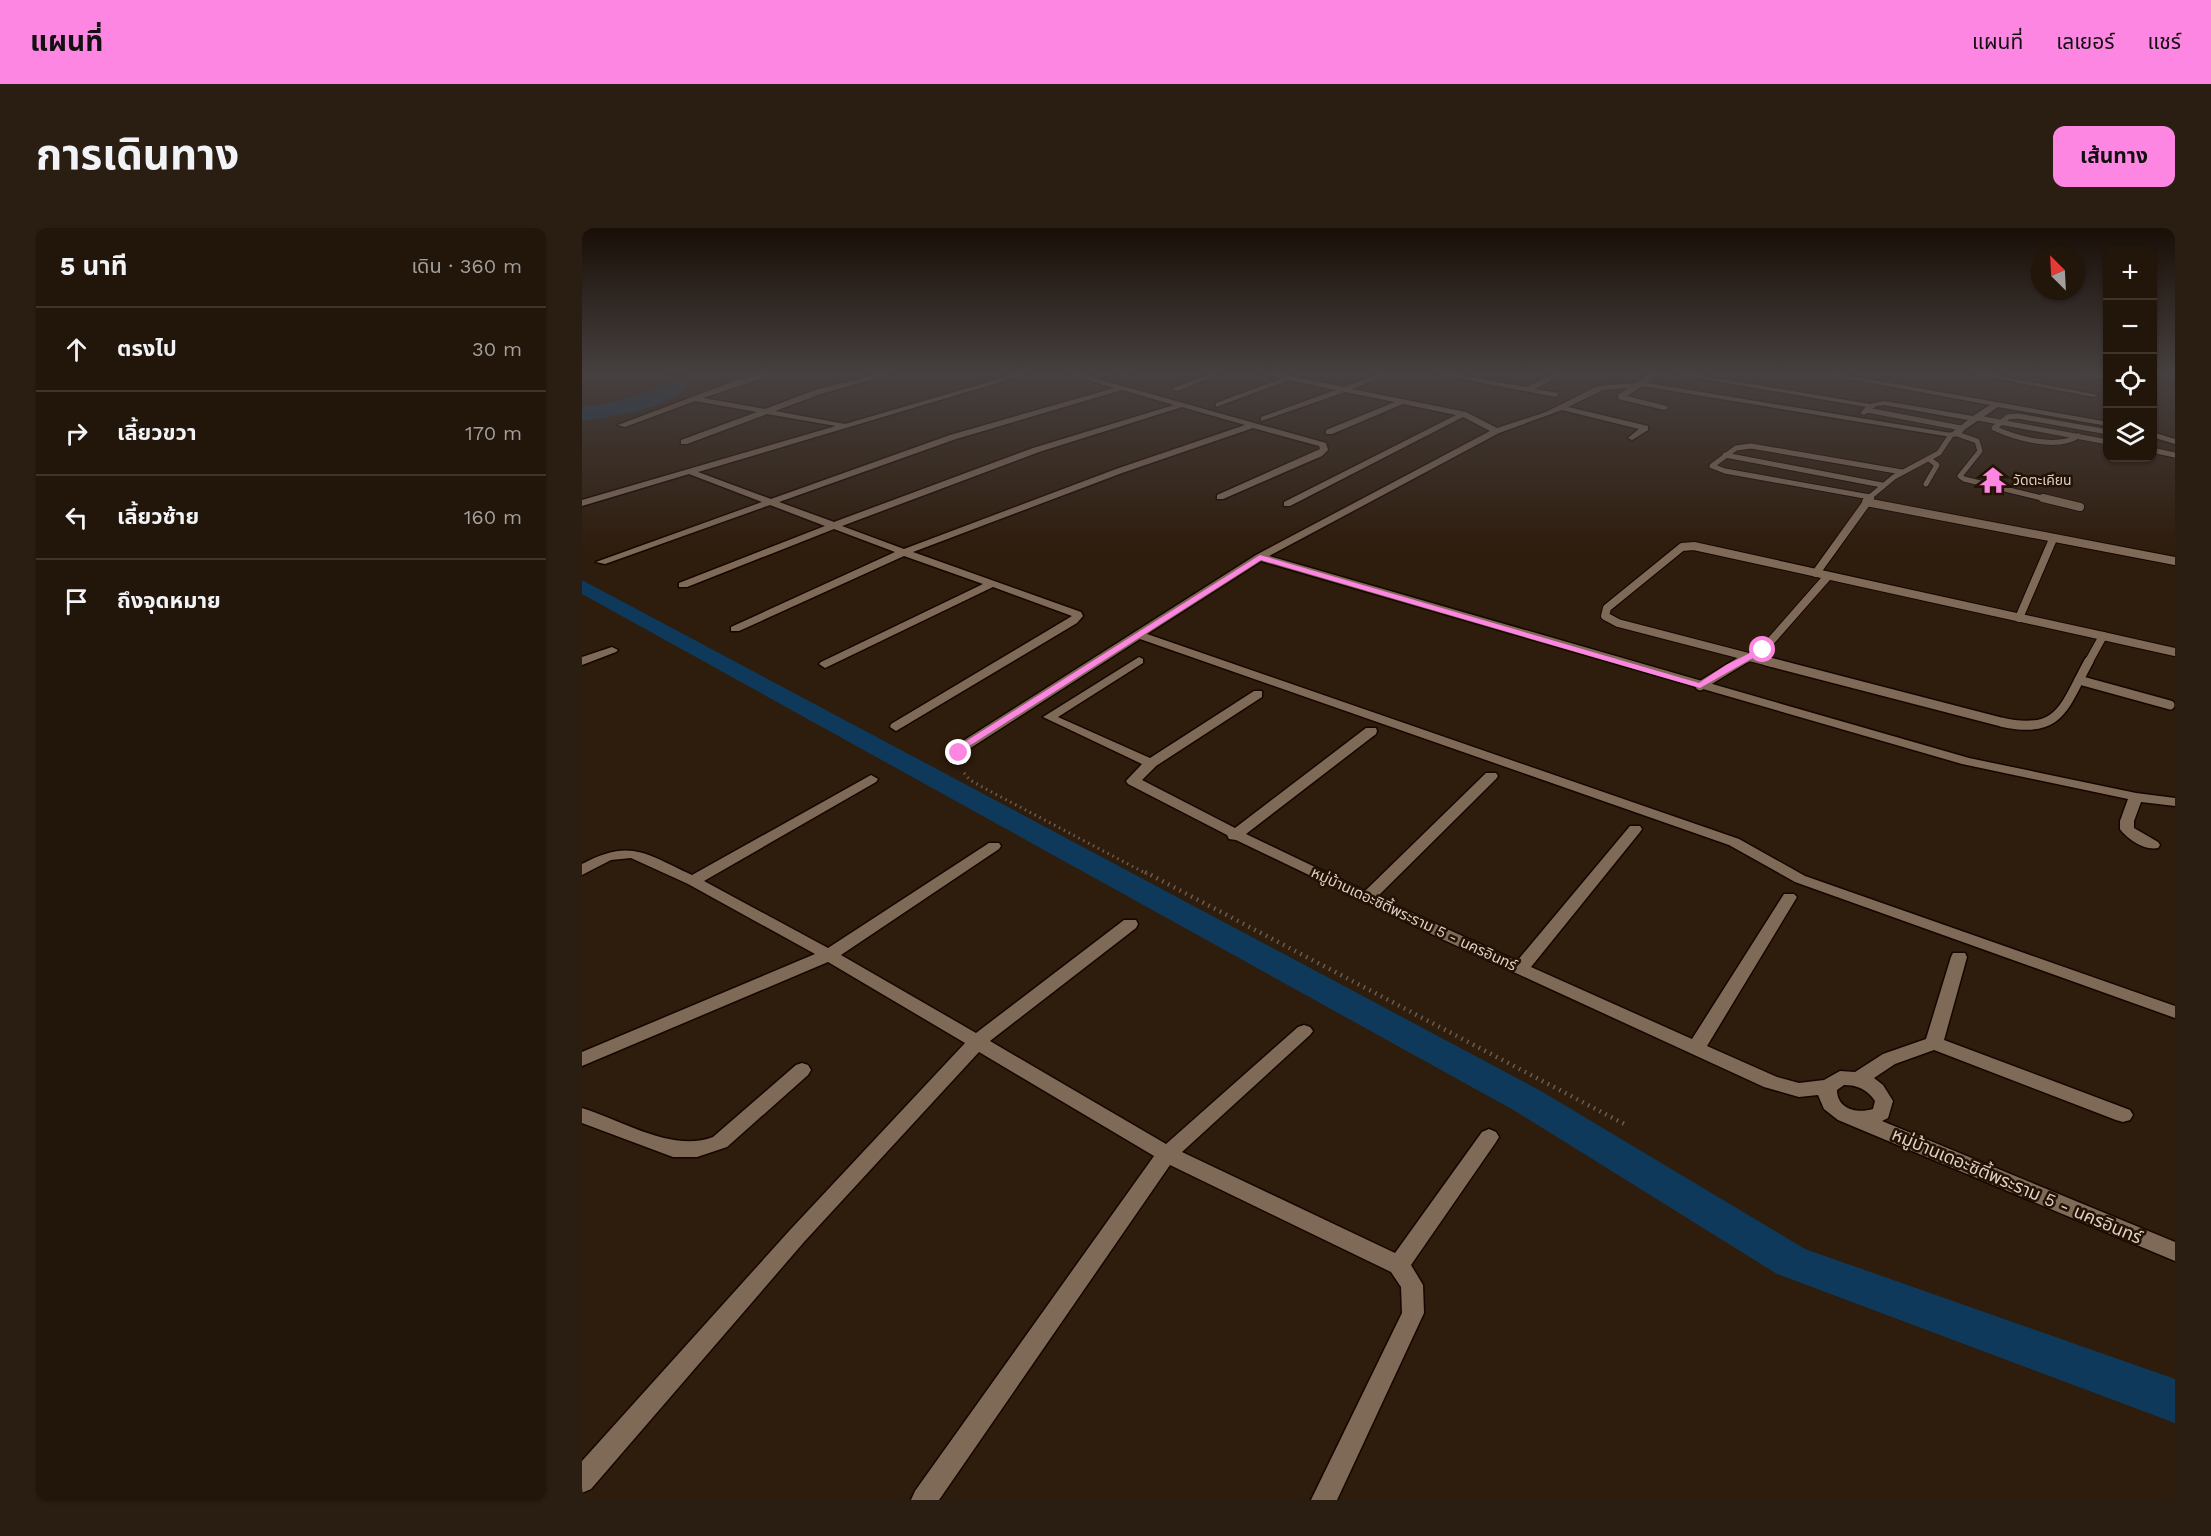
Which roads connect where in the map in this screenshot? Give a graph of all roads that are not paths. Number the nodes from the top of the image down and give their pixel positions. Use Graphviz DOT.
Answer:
graph roads {
  1 [pos="711,432"];
  2 [pos="824,432"];
  3 [pos="969,432"];
  4 [pos="1094,432"];
  5 [pos="1230,432"];
  6 [pos="1283,432"];
  7 [pos="1427,432"];
  8 [pos="1496,432"];
  9 [pos="1639,432"];
  10 [pos="1956,432"];
  11 [pos="2009,432"];
  12 [pos="2157,436"];
  13 [pos="1632,438"];
  14 [pos="2103,441"];
  15 [pos="684,442"];
  16 [pos="2175,442"];
  17 [pos="2157,450"];
  18 [pos="1725,455"];
  19 [pos="2175,455"];
  20 [pos="1929,459"];
  21 [pos="691,472"];
  22 [pos="1902,472"];
  23 [pos="1926,484"];
  24 [pos="1882,485"];
  25 [pos="1220,497"];
  26 [pos="1868,500"];
  27 [pos="768,501"];
  28 [pos="582,503"];
  29 [pos="1287,504"];
  30 [pos="2080,507"];
  31 [pos="835,525"];
  32 [pos="2053,539"];
  33 [pos="904,552"];
  34 [pos="1260,557"];
  35 [pos="2175,561"];
  36 [pos="601,562"];
  37 [pos="1815,573"];
  38 [pos="1828,576"];
  39 [pos="991,584"];
  40 [pos="683,585"];
  41 [pos="2019,618"];
  42 [pos="735,629"];
  43 [pos="1138,635"];
  44 [pos="2103,636"];
  45 [pos="612,650"];
  46 [pos="2175,652"];
  47 [pos="1750,656"];
  48 [pos="582,661"];
  49 [pos="1139,661"];
  50 [pos="825,664"];
  51 [pos="2079,680"];
  52 [pos="1700,686"];
  53 [pos="1258,694"];
  54 [pos="2170,705"];
  55 [pos="896,727"];
  56 [pos="1371,731"];
  57 [pos="959,758"];
  58 [pos="1151,763"];
  59 [pos="1491,776"];
  60 [pos="871,779"];
  61 [pos="2136,797"];
  62 [pos="2175,802"];
  63 [pos="1635,829"];
  64 [pos="1234,836"];
  65 [pos="2153,845"];
  66 [pos="994,846"];
  67 [pos="582,870"];
  68 [pos="693,881"];
  69 [pos="1789,897"];
  70 [pos="1367,898"];
  71 [pos="1130,924"];
  72 [pos="829,955"];
  73 [pos="1959,957"];
  74 [pos="1520,969"];
  75 [pos="2175,1012"];
  76 [pos="1304,1031"];
  77 [pos="978,1041"];
  78 [pos="1934,1043"];
  79 [pos="1696,1048"];
  80 [pos="582,1059"];
  81 [pos="802,1070"];
  82 [pos="1858,1079"];
  83 [pos="1828,1086"];
  84 [pos="582,1115"];
  85 [pos="2123,1115"];
  86 [pos="1858,1119"];
  87 [pos="1489,1137"];
  88 [pos="1167,1154"];
  89 [pos="2175,1252"];
  90 [pos="1398,1265"];
  91 [pos="582,1480"];
  92 [pos="924,1500"];
  93 [pos="1324,1500"];
  1 -- 15 [label="street"];
  2 -- 21 [label="street"];
  3 -- 27 [label="street"];
  4 -- 31 [label="street"];
  5 -- 33 [label="street"];
  6 -- 25 [label="street"];
  7 -- 29 [label="street"];
  8 -- 34 [label="street"];
  9 -- 13 [label="street"];
  10 -- 20 [label="lane"];
  10 -- 30 [label="lane"];
  11 -- 14 [label="lane"];
  12 -- 16 [label="street"];
  17 -- 19 [label="lane"];
  18 -- 22 [label="lane"];
  18 -- 24 [label="lane"];
  18 -- 26 [label="lane"];
  20 -- 22 [label="lane"];
  20 -- 23 [label="lane"];
  21 -- 27 [label="street"];
  21 -- 28 [label="street"];
  22 -- 24 [label="lane"];
  24 -- 26 [label="lane"];
  26 -- 32 [label="lane"];
  26 -- 37 [label="lane"];
  27 -- 31 [label="street"];
  27 -- 36 [label="street"];
  31 -- 33 [label="street"];
  31 -- 40 [label="street"];
  32 -- 35 [label="lane"];
  32 -- 41 [label="lane"];
  33 -- 39 [label="street"];
  33 -- 42 [label="street"];
  34 -- 43 [label="street"];
  34 -- 52 [label="street"];
  37 -- 38 [label="lane"];
  37 -- 47 [label="lane"];
  38 -- 41 [label="lane"];
  38 -- 47 [label="lane"];
  39 -- 50 [label="street"];
  39 -- 55 [label="street"];
  41 -- 44 [label="lane"];
  43 -- 57 [label="street"];
  43 -- 75 [label="street"];
  44 -- 46 [label="lane"];
  44 -- 51 [label="lane"];
  45 -- 48 [label="street"];
  47 -- 51 [label="lane"];
  47 -- 52 [label="lane"];
  49 -- 58 [label="street"];
  51 -- 54 [label="lane"];
  52 -- 61 [label="street"];
  53 -- 58 [label="street"];
  56 -- 64 [label="street"];
  58 -- 64 [label="street, หมู่บ้านเดอะซิตี้พระราม 5 - นครอินทร์"];
  59 -- 70 [label="street"];
  60 -- 68 [label="street"];
  61 -- 62 [label="street"];
  61 -- 65 [label="street"];
  63 -- 74 [label="street"];
  64 -- 70 [label="street, หมู่บ้านเดอะซิตี้พระราม 5 - นครอินทร์"];
  66 -- 72 [label="street"];
  67 -- 68 [label="street"];
  68 -- 72 [label="street"];
  69 -- 79 [label="street"];
  70 -- 74 [label="street, หมู่บ้านเดอะซิตี้พระราม 5 - นครอินทร์"];
  71 -- 77 [label="street"];
  72 -- 77 [label="street"];
  72 -- 80 [label="street"];
  73 -- 78 [label="street"];
  74 -- 79 [label="street, หมู่บ้านเดอะซิตี้พระราม 5 - นครอินทร์"];
  76 -- 88 [label="street"];
  77 -- 88 [label="street"];
  77 -- 91 [label="street"];
  78 -- 82 [label="street"];
  78 -- 85 [label="street"];
  79 -- 83 [label="street, หมู่บ้านเดอะซิตี้พระราม 5 - นครอินทร์"];
  81 -- 84 [label="street"];
  82 -- 83 [label="street, หมู่บ้านเดอะซิตี้พระราม 5 - นครอินทร์"];
  82 -- 86 [label="street, หมู่บ้านเดอะซิตี้พระราม 5 - นครอินทร์"];
  83 -- 86 [label="street, หมู่บ้านเดอะซิตี้พระราม 5 - นครอินทร์"];
  86 -- 89 [label="street, หมู่บ้านเดอะซิตี้พระราม 5 - นครอินทร์"];
  87 -- 90 [label="street"];
  88 -- 90 [label="street"];
  88 -- 92 [label="street"];
  90 -- 93 [label="street"];
}
